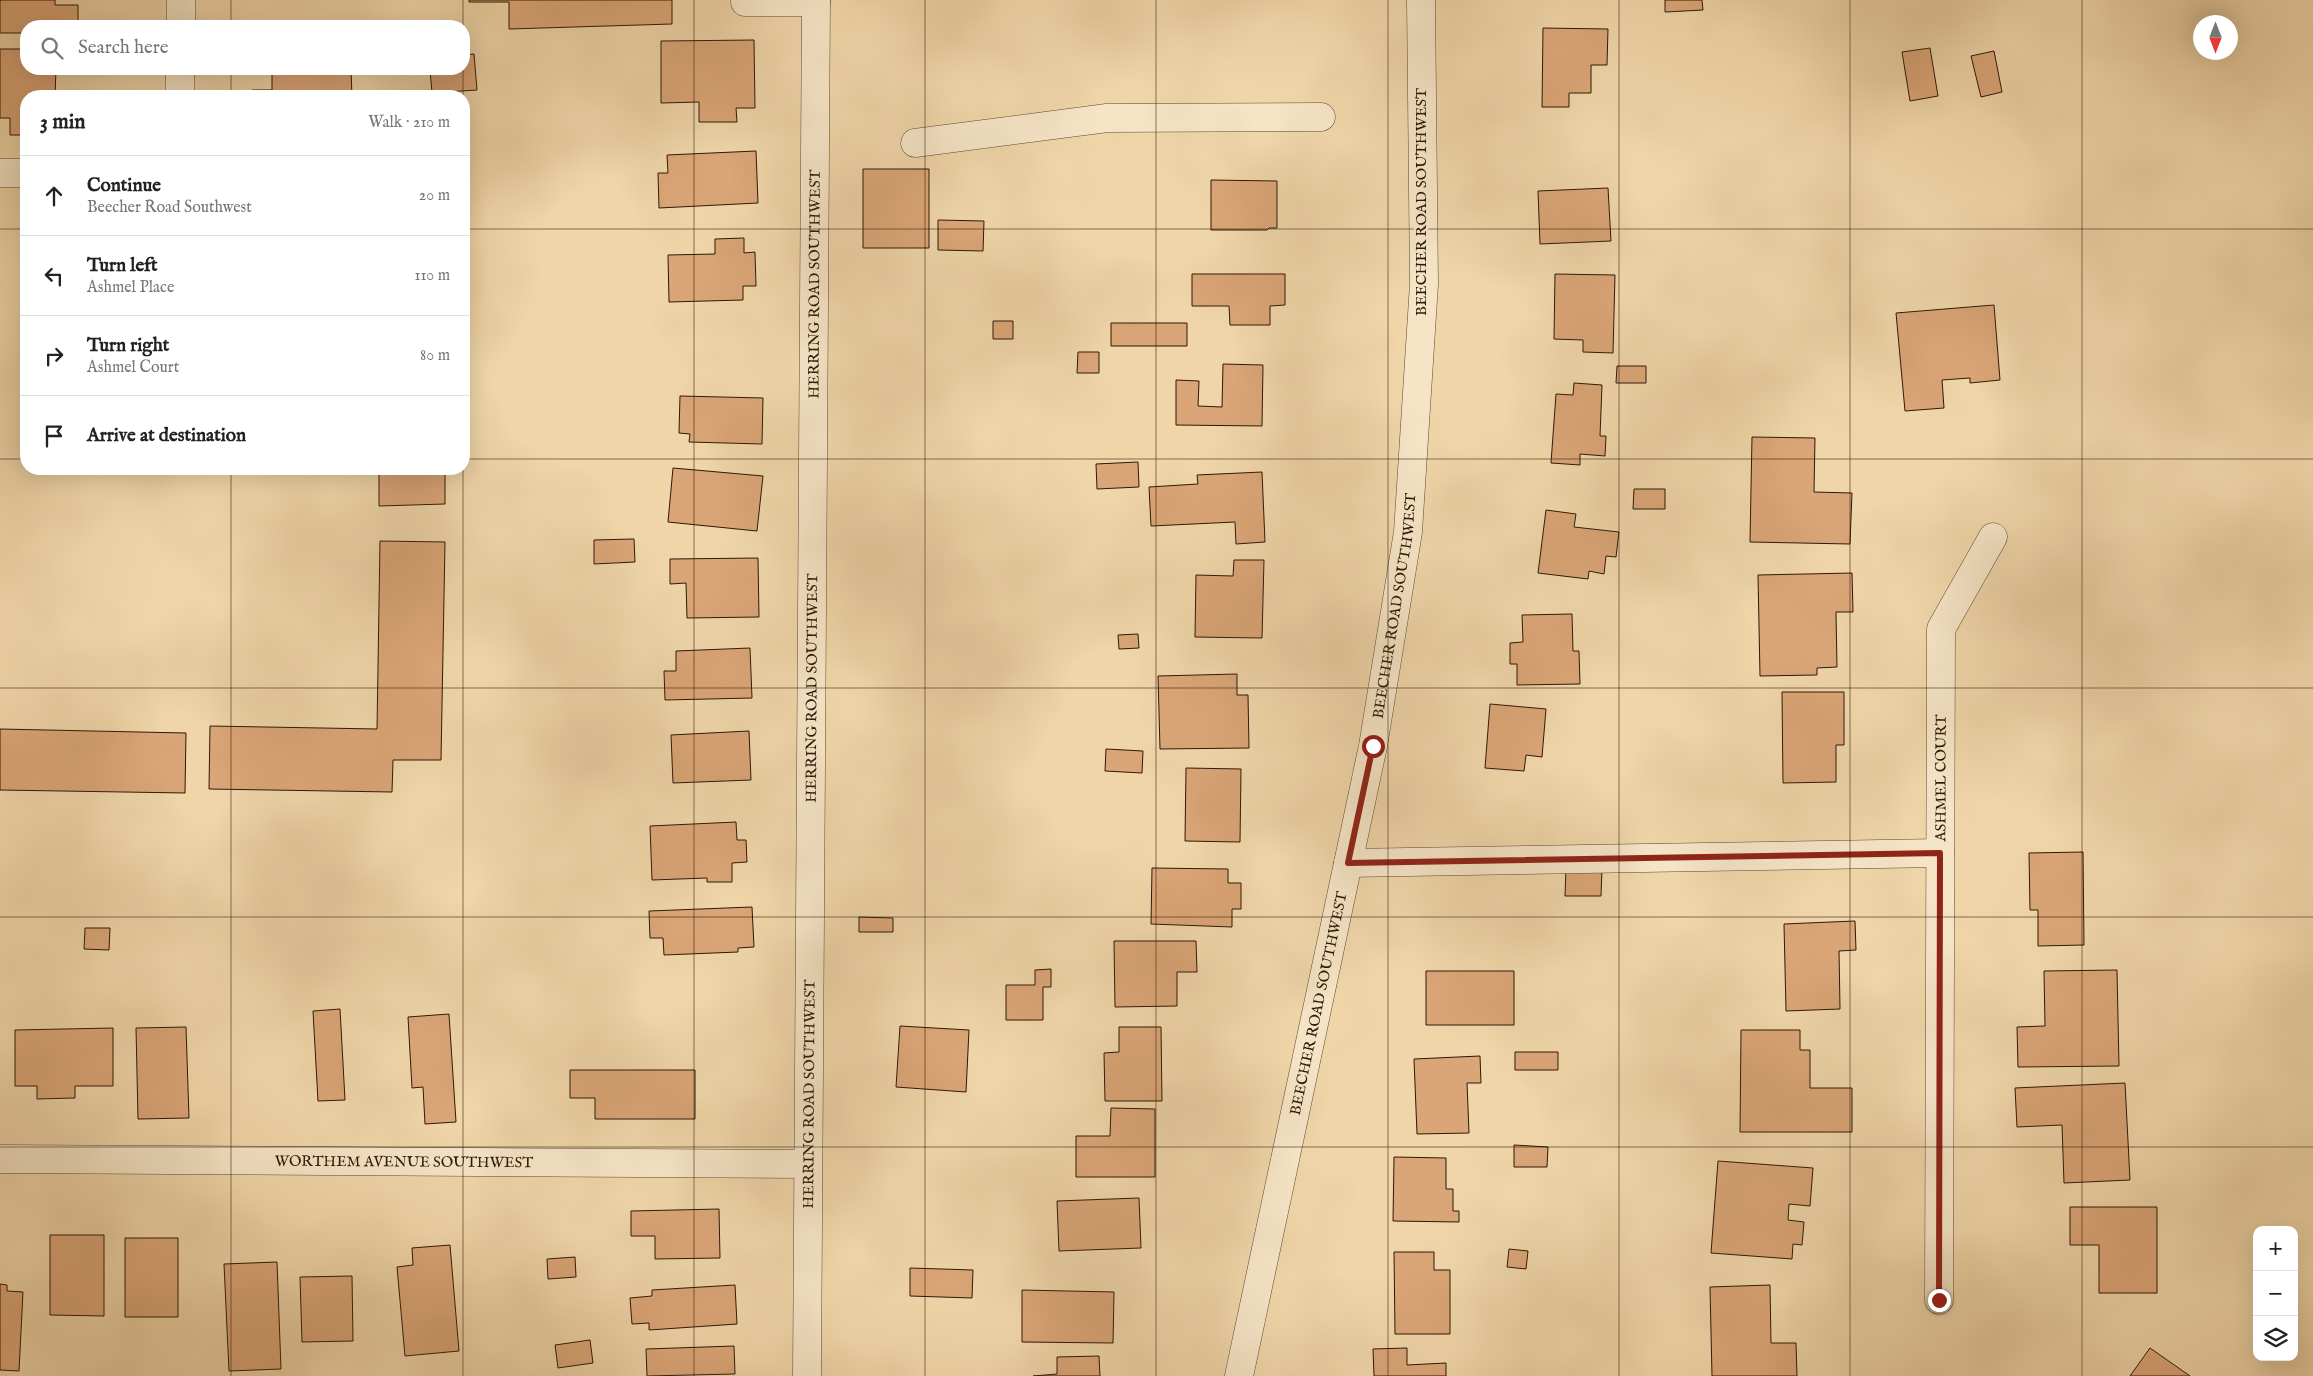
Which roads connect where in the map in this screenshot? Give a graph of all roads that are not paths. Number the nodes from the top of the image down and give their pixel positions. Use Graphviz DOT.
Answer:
graph roads {
  1 [pos="181,0"];
  2 [pos="1421,0"];
  3 [pos="816,1"];
  4 [pos="745,2"];
  5 [pos="181,20"];
  6 [pos="180,75"];
  7 [pos="180,90"];
  8 [pos="1321,117"];
  9 [pos="915,143"];
  10 [pos="0,173"];
  11 [pos="20,173"];
  12 [pos="1993,537"];
  13 [pos="1940,853"];
  14 [pos="1348,863"];
  15 [pos="0,1159"];
  16 [pos="808,1164"];
  17 [pos="1939,1300"];
  18 [pos="807,1376"];
  19 [pos="1239,1376"];
  1 -- 5 [label="street"];
  2 -- 14 [label="street, BEECHER ROAD SOUTHWEST"];
  3 -- 4 [label="street"];
  3 -- 16 [label="street, HERRING ROAD SOUTHWEST"];
  6 -- 7 [label="street"];
  8 -- 9 [label="street"];
  10 -- 11 [label="street"];
  12 -- 13 [label="street, ASHMEL COURT"];
  13 -- 14 [label="street"];
  13 -- 17 [label="street, ASHMEL COURT"];
  14 -- 19 [label="street, BEECHER ROAD SOUTHWEST"];
  15 -- 16 [label="street, WORTHEM AVENUE SOUTHWEST"];
  16 -- 18 [label="street, HERRING ROAD SOUTHWEST"];
}
